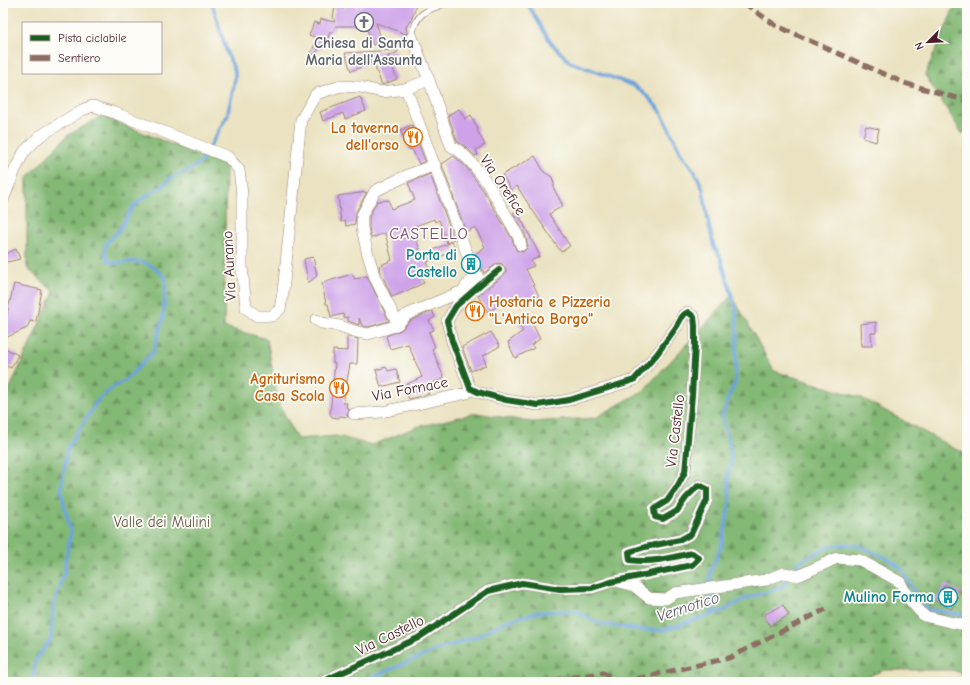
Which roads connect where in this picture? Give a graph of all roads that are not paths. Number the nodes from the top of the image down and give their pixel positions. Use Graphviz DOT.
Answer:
graph roads {
  1 [pos="447,3"];
  2 [pos="412,36"];
  3 [pos="429,80"];
  4 [pos="405,89"];
  5 [pos="435,165"];
  6 [pos="3,200"];
  7 [pos="521,245"];
  8 [pos="469,258"];
  9 [pos="475,270"];
  10 [pos="499,270"];
  11 [pos="464,295"];
  12 [pos="316,320"];
  13 [pos="398,324"];
  14 [pos="470,388"];
  15 [pos="354,414"];
  16 [pos="616,581"];
  17 [pos="967,625"];
  18 [pos="323,682"];
  1 -- 2 [label="lane"];
  2 -- 3 [label="street, Via Orefice"];
  3 -- 4 [label="street"];
  3 -- 7 [label="street, Via Orefice"];
  4 -- 5 [label="street"];
  4 -- 6 [label="street, Via Aurano"];
  5 -- 8 [label="street"];
  5 -- 13 [label="street"];
  9 -- 11 [label="street"];
  10 -- 11 [label="street"];
  11 -- 13 [label="street"];
  11 -- 14 [label="street"];
  12 -- 13 [label="street"];
  14 -- 15 [label="street, Via Fornace"];
  14 -- 16 [label="street, Via Castello"];
  16 -- 17 [label="street"];
  16 -- 18 [label="street, Via Castello"];
}
